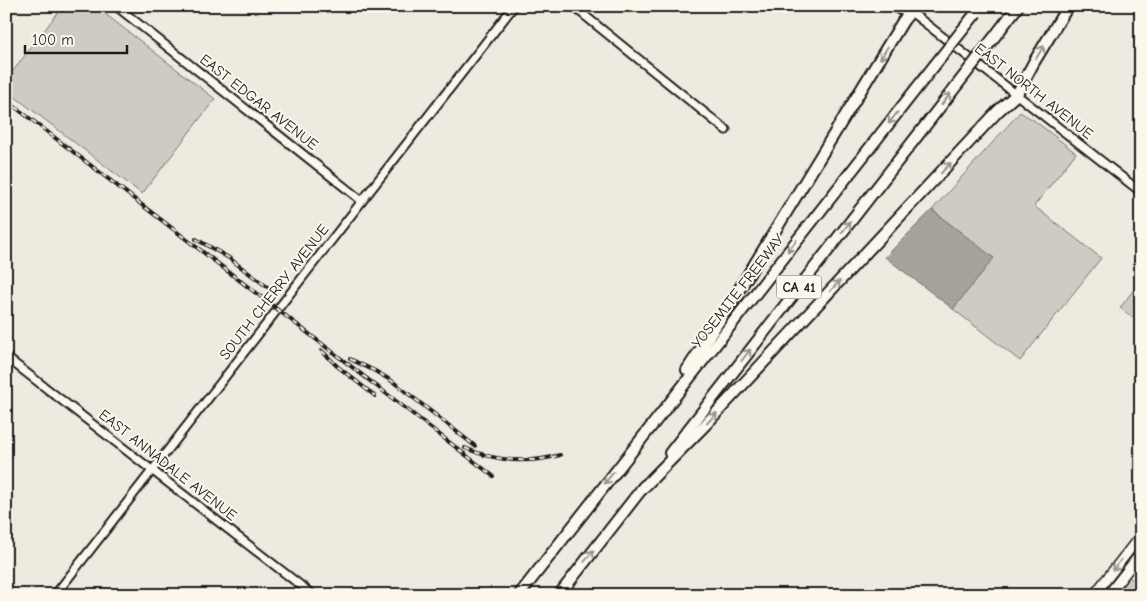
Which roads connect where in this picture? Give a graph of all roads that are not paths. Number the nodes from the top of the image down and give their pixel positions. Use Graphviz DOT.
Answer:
graph roads {
  1 [pos="116,6"];
  2 [pos="514,6"];
  3 [pos="573,6"];
  4 [pos="894,6"];
  5 [pos="1018,6"];
  6 [pos="1068,6"];
  7 [pos="911,8"];
  8 [pos="978,10"];
  9 [pos="1017,94"];
  10 [pos="726,130"];
  11 [pos="1141,192"];
  12 [pos="362,201"];
  13 [pos="6,357"];
  14 [pos="639,440"];
  15 [pos="152,470"];
  16 [pos="641,490"];
  17 [pos="1141,535"];
  18 [pos="1141,553"];
  19 [pos="55,595"];
  20 [pos="313,595"];
  21 [pos="519,595"];
  22 [pos="559,595"];
  23 [pos="1094,595"];
  24 [pos="1108,595"];
  1 -- 12 [label="street, EAST EDGAR AVENUE"];
  2 -- 12 [label="street, SOUTH CHERRY AVENUE"];
  3 -- 10 [label="street"];
  4 -- 7 [label="street, EAST NORTH AVENUE"];
  16 -- 5 [label="highway, CA 41, one-way, bridge"];
  9 -- 6 [label="highway, one-way"];
  7 -- 9 [label="street, EAST NORTH AVENUE"];
  7 -- 14 [label="highway, one-way"];
  8 -- 14 [label="highway, YOSEMITE FREEWAY / CA 41, one-way, bridge"];
  9 -- 11 [label="street, EAST NORTH AVENUE"];
  16 -- 9 [label="highway, one-way"];
  12 -- 15 [label="street, SOUTH CHERRY AVENUE"];
  13 -- 15 [label="street, EAST ANNADALE AVENUE"];
  14 -- 21 [label="highway, YOSEMITE FREEWAY / CA 41, one-way"];
  15 -- 19 [label="street, SOUTH CHERRY AVENUE"];
  15 -- 20 [label="street, EAST ANNADALE AVENUE"];
  22 -- 16 [label="highway, CA 41, one-way"];
  17 -- 23 [label="main road, one-way"];
  18 -- 24 [label="main road"];
}
